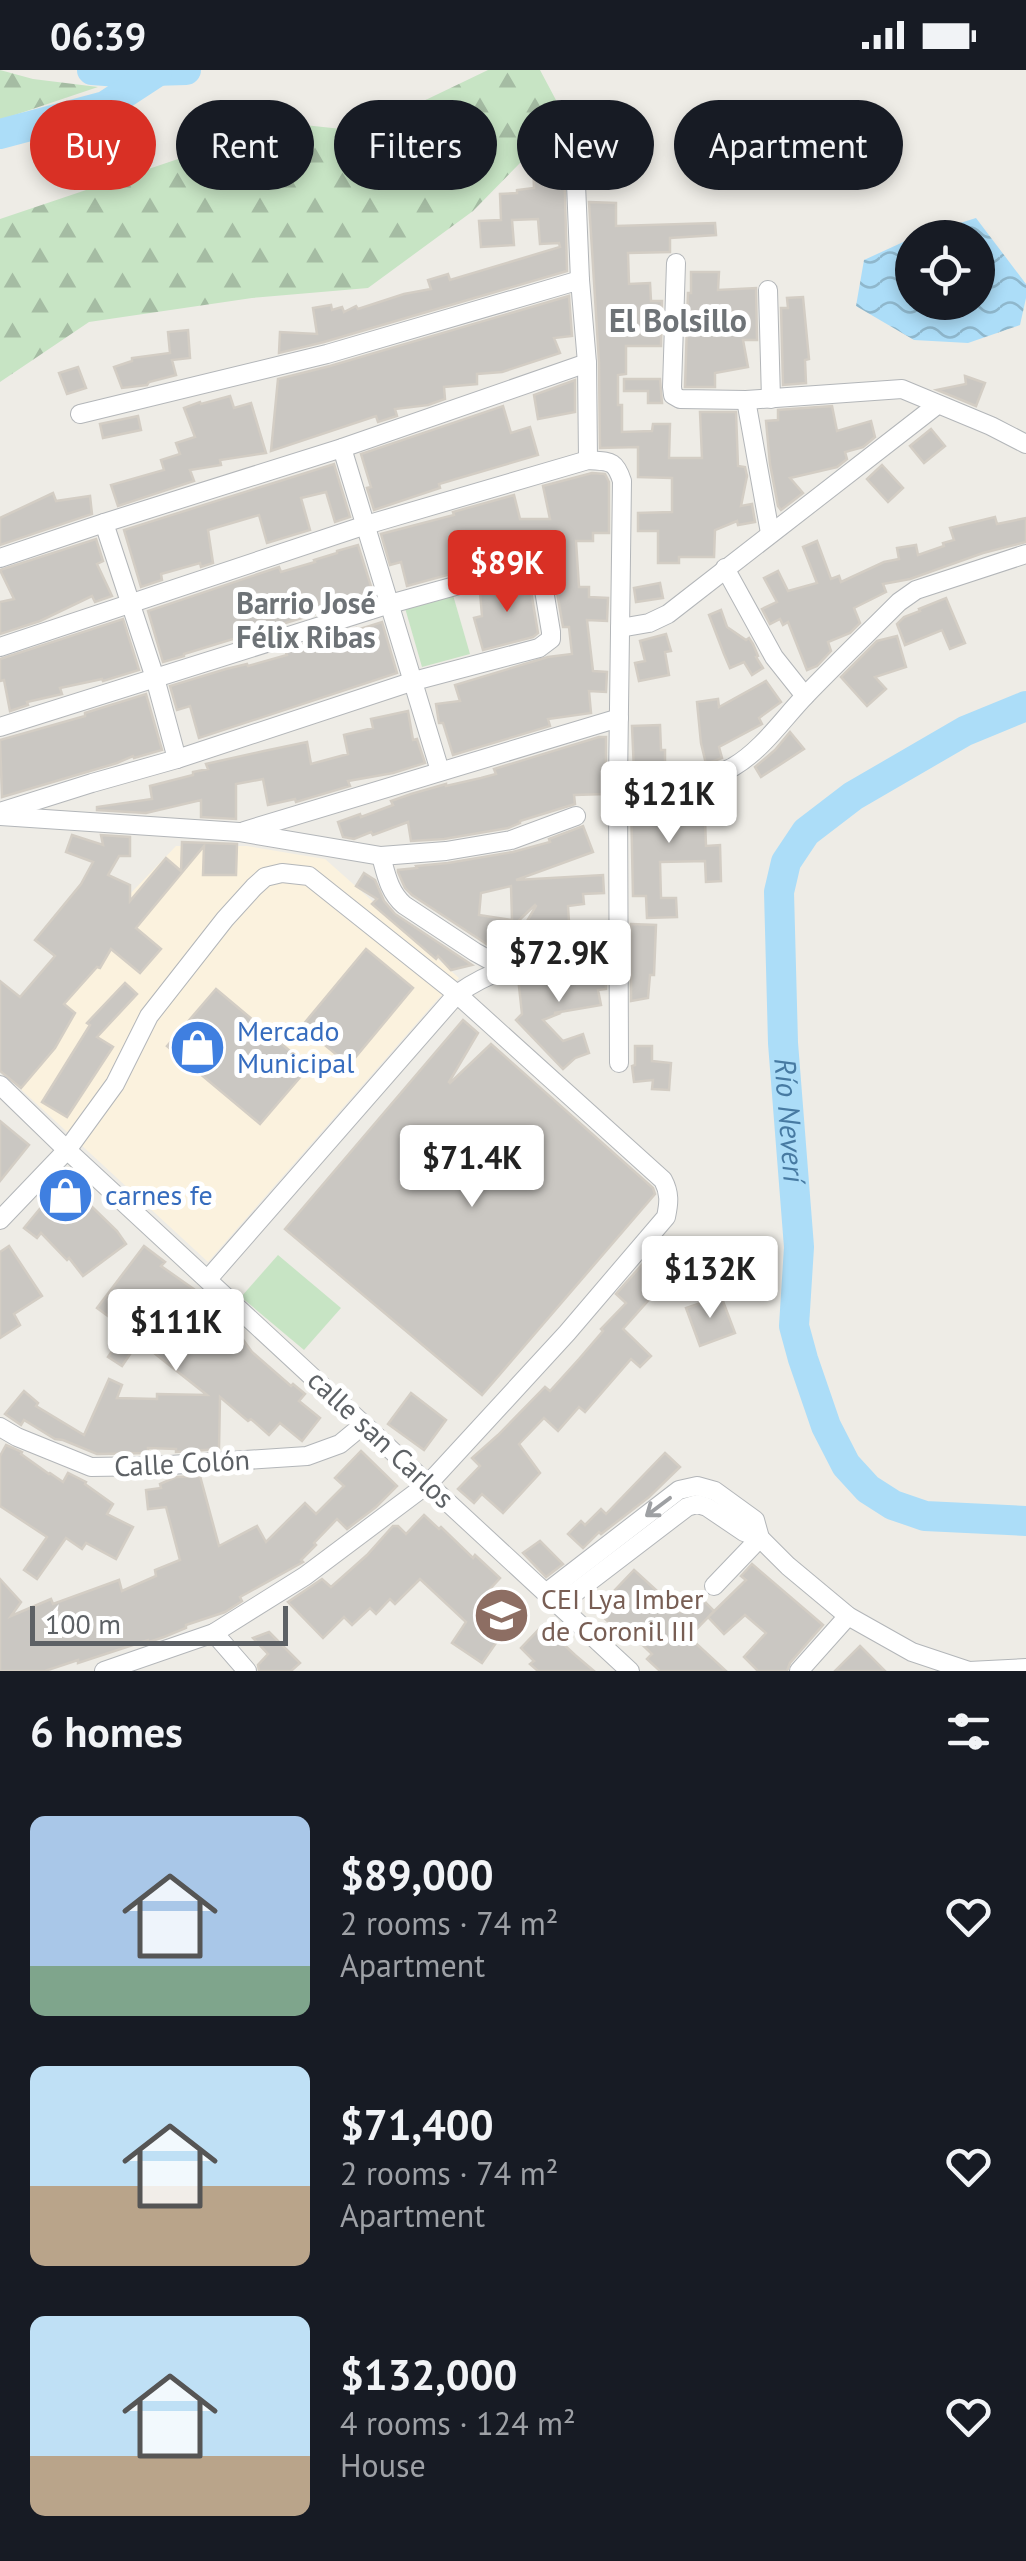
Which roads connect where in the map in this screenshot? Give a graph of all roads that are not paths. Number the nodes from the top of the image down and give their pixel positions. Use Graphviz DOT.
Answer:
graph roads {
  1 [pos="576,190"];
  2 [pos="676,263"];
  3 [pos="580,280"];
  4 [pos="768,290"];
  5 [pos="588,363"];
  6 [pos="771,399"];
  7 [pos="746,400"];
  8 [pos="937,404"];
  9 [pos="80,414"];
  10 [pos="1026,444"];
  11 [pos="342,448"];
  12 [pos="588,460"];
  13 [pos="104,523"];
  14 [pos="366,525"];
  15 [pos="770,533"];
  16 [pos="1026,554"];
  17 [pos="0,558"];
  18 [pos="725,568"];
  19 [pos="132,602"];
  20 [pos="390,604"];
  21 [pos="620,628"];
  22 [pos="0,647"];
  23 [pos="155,678"];
  24 [pos="414,682"];
  25 [pos="804,696"];
  26 [pos="619,718"];
  27 [pos="0,727"];
  28 [pos="177,760"];
  29 [pos="440,771"];
  30 [pos="618,784"];
  31 [pos="0,814"];
  32 [pos="576,816"];
  33 [pos="239,832"];
  34 [pos="381,856"];
  35 [pos="617,941"];
  36 [pos="502,968"];
  37 [pos="457,994"];
  38 [pos="619,1063"];
  39 [pos="0,1085"];
  40 [pos="67,1150"];
  41 [pos="0,1220"];
  42 [pos="208,1279"];
  43 [pos="363,1425"];
  44 [pos="0,1428"];
  45 [pos="429,1483"];
  46 [pos="760,1538"];
  47 [pos="714,1586"];
  48 [pos="553,1598"];
  49 [pos="848,1616"];
  50 [pos="214,1633"];
  51 [pos="951,1668"];
  52 [pos="1026,1668"];
  53 [pos="104,1671"];
  54 [pos="247,1671"];
  55 [pos="630,1671"];
  56 [pos="799,1671"];
  1 -- 3 [label="street"];
  2 -- 7 [label="street"];
  3 -- 5 [label="street"];
  3 -- 9 [label="street"];
  4 -- 6 [label="street"];
  5 -- 11 [label="street"];
  5 -- 12 [label="street"];
  6 -- 7 [label="street"];
  6 -- 8 [label="street"];
  7 -- 15 [label="street"];
  8 -- 10 [label="street"];
  8 -- 15 [label="street"];
  11 -- 13 [label="street"];
  11 -- 14 [label="street"];
  12 -- 14 [label="street"];
  12 -- 21 [label="street"];
  13 -- 17 [label="street"];
  13 -- 19 [label="street"];
  14 -- 19 [label="street"];
  14 -- 20 [label="street"];
  15 -- 18 [label="street"];
  16 -- 25 [label="street"];
  18 -- 21 [label="street"];
  18 -- 25 [label="street"];
  19 -- 22 [label="street"];
  19 -- 23 [label="street"];
  20 -- 23 [label="street"];
  20 -- 24 [label="street"];
  20 -- 24 [label="street"];
  21 -- 26 [label="street"];
  23 -- 27 [label="street"];
  23 -- 28 [label="street"];
  24 -- 28 [label="street"];
  24 -- 29 [label="street"];
  25 -- 30 [label="street"];
  26 -- 29 [label="street"];
  26 -- 30 [label="street"];
  28 -- 31 [label="street"];
  29 -- 33 [label="street"];
  30 -- 35 [label="street"];
  31 -- 33 [label="street"];
  32 -- 34 [label="street"];
  33 -- 34 [label="street"];
  34 -- 36 [label="street"];
  35 -- 36 [label="street"];
  35 -- 38 [label="street"];
  36 -- 37 [label="street"];
  37 -- 40 [label="street"];
  37 -- 42 [label="street"];
  37 -- 45 [label="street"];
  39 -- 40 [label="street, calle san Carlos"];
  40 -- 41 [label="street"];
  40 -- 42 [label="street, calle san Carlos"];
  42 -- 43 [label="street, calle san Carlos"];
  43 -- 44 [label="street, Calle Colón"];
  43 -- 45 [label="street, calle san Carlos"];
  45 -- 48 [label="street, calle san Carlos"];
  45 -- 50 [label="street"];
  46 -- 47 [label="street"];
  46 -- 48 [label="street"];
  46 -- 49 [label="street"];
  48 -- 55 [label="street, calle san Carlos"];
  49 -- 51 [label="street"];
  49 -- 56 [label="street"];
  50 -- 53 [label="street"];
  50 -- 54 [label="street"];
  51 -- 52 [label="street"];
}
